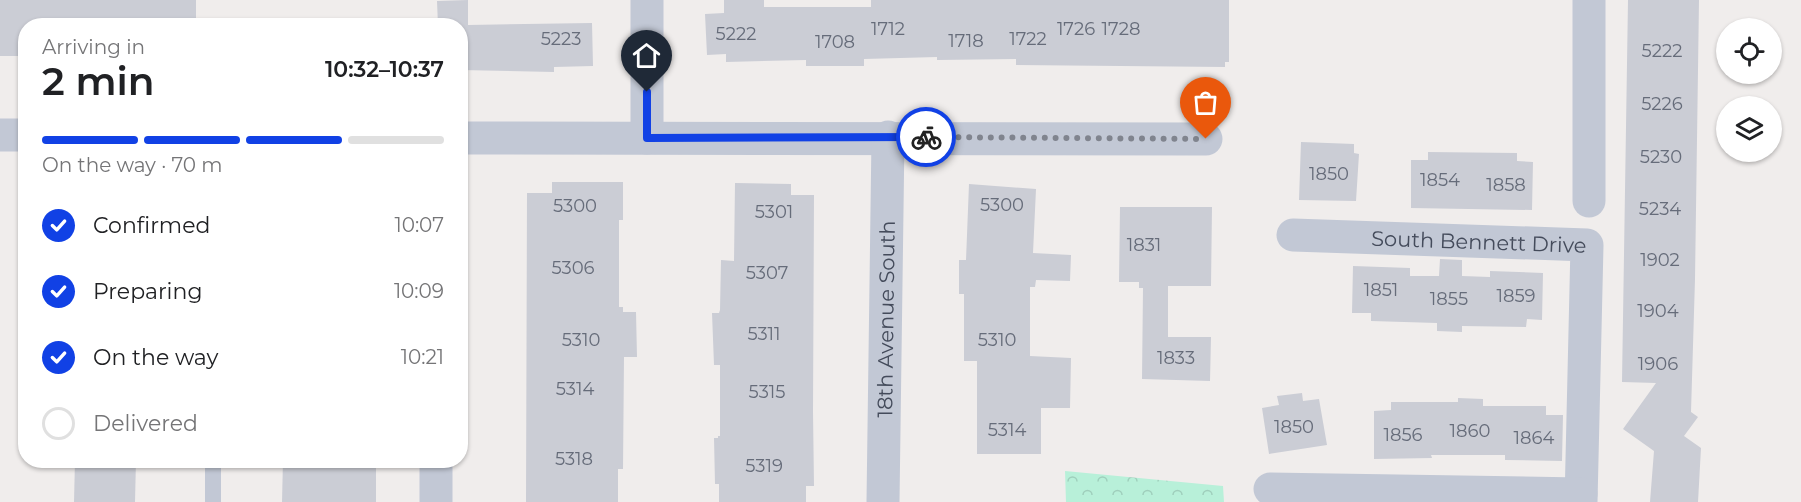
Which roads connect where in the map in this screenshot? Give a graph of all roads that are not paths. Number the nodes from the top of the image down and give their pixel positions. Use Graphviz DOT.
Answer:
graph roads {
  1 [pos="647,0"];
  2 [pos="1590,0"];
  3 [pos="0,135"];
  4 [pos="18,135"];
  5 [pos="888,137"];
  6 [pos="468,138"];
  7 [pos="647,138"];
  8 [pos="1206,139"];
  9 [pos="1589,201"];
  10 [pos="1293,235"];
  11 [pos="213,468"];
  12 [pos="436,468"];
  13 [pos="1270,489"];
  14 [pos="1581,498"];
  15 [pos="213,502"];
  16 [pos="436,502"];
  17 [pos="883,502"];
  1 -- 7 [label="street"];
  2 -- 9 [label="street"];
  3 -- 4 [label="street"];
  5 -- 7 [label="street"];
  5 -- 8 [label="street"];
  5 -- 17 [label="street, 18th Avenue South"];
  6 -- 7 [label="street"];
  10 -- 14 [label="street, South Bennett Drive"];
  11 -- 15 [label="lane"];
  12 -- 16 [label="street"];
  13 -- 14 [label="street"];
}
